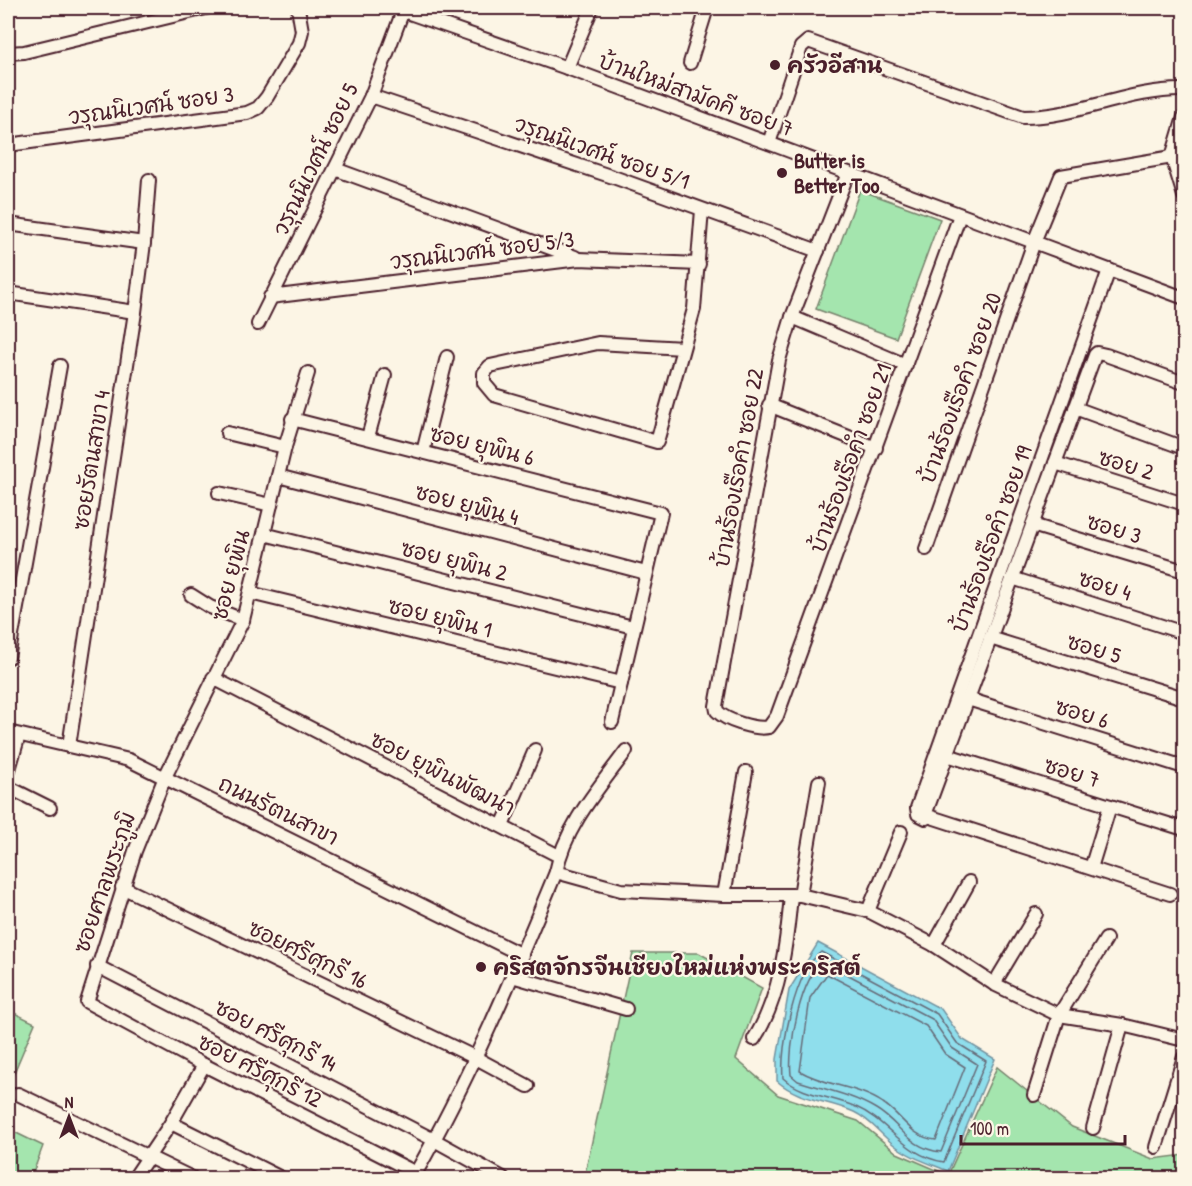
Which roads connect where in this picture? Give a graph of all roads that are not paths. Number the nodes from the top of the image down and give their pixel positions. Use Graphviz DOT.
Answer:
graph roads {
  1 [pos="206,8"];
  2 [pos="298,8"];
  3 [pos="401,8"];
  4 [pos="592,8"];
  5 [pos="707,8"];
  6 [pos="8,53"];
  7 [pos="690,63"];
  8 [pos="567,68"];
  9 [pos="1185,90"];
  10 [pos="370,96"];
  11 [pos="1185,117"];
  12 [pos="769,143"];
  13 [pos="8,145"];
  14 [pos="1178,156"];
  15 [pos="335,169"];
  16 [pos="848,173"];
  17 [pos="149,180"];
  18 [pos="1185,196"];
  19 [pos="702,210"];
  20 [pos="960,214"];
  21 [pos="8,224"];
  22 [pos="1034,242"];
  23 [pos="144,243"];
  24 [pos="818,251"];
  25 [pos="579,259"];
  26 [pos="699,264"];
  27 [pos="1108,270"];
  28 [pos="8,293"];
  29 [pos="270,297"];
  30 [pos="1185,298"];
  31 [pos="135,312"];
  32 [pos="792,317"];
  33 [pos="258,324"];
  34 [pos="683,348"];
  35 [pos="447,357"];
  36 [pos="906,365"];
  37 [pos="60,366"];
  38 [pos="308,373"];
  39 [pos="384,375"];
  40 [pos="1185,383"];
  41 [pos="769,405"];
  42 [pos="1075,408"];
  43 [pos="292,419"];
  44 [pos="227,433"];
  45 [pos="368,436"];
  46 [pos="285,447"];
  47 [pos="876,448"];
  48 [pos="1185,448"];
  49 [pos="423,452"];
  50 [pos="1055,464"];
  51 [pos="278,476"];
  52 [pos="219,493"];
  53 [pos="1185,504"];
  54 [pos="271,505"];
  55 [pos="1032,525"];
  56 [pos="264,534"];
  57 [pos="926,549"];
  58 [pos="1185,571"];
  59 [pos="646,573"];
  60 [pos="1012,578"];
  61 [pos="250,593"];
  62 [pos="191,595"];
  63 [pos="243,620"];
  64 [pos="633,627"];
  65 [pos="1185,633"];
  66 [pos="990,638"];
  67 [pos="8,658"];
  68 [pos="213,678"];
  69 [pos="621,683"];
  70 [pos="1185,698"];
  71 [pos="968,699"];
  72 [pos="777,716"];
  73 [pos="612,722"];
  74 [pos="13,733"];
  75 [pos="69,746"];
  76 [pos="535,750"];
  77 [pos="626,751"];
  78 [pos="947,755"];
  79 [pos="1185,767"];
  80 [pos="746,772"];
  81 [pos="8,773"];
  82 [pos="165,777"];
  83 [pos="819,782"];
  84 [pos="8,787"];
  85 [pos="1110,806"];
  86 [pos="50,808"];
  87 [pos="926,818"];
  88 [pos="501,826"];
  89 [pos="1185,829"];
  90 [pos="901,832"];
  91 [pos="560,856"];
  92 [pos="1091,868"];
  93 [pos="556,872"];
  94 [pos="969,882"];
  95 [pos="122,887"];
  96 [pos="1170,894"];
  97 [pos="724,895"];
  98 [pos="796,895"];
  99 [pos="868,911"];
  100 [pos="1036,914"];
  101 [pos="1106,939"];
  102 [pos="934,945"];
  103 [pos="522,955"];
  104 [pos="97,966"];
  105 [pos="512,975"];
  106 [pos="994,984"];
  107 [pos="87,1002"];
  108 [pos="626,1009"];
  109 [pos="1059,1015"];
  110 [pos="1122,1025"];
  111 [pos="754,1040"];
  112 [pos="1185,1040"];
  113 [pos="1185,1057"];
  114 [pos="476,1058"];
  115 [pos="204,1065"];
  116 [pos="528,1086"];
  117 [pos="18,1094"];
  118 [pos="1034,1095"];
  119 [pos="171,1123"];
  120 [pos="1093,1128"];
  121 [pos="436,1141"];
  122 [pos="1156,1147"];
  123 [pos="147,1156"];
  124 [pos="415,1176"];
  125 [pos="134,1179"];
  126 [pos="192,1179"];
  127 [pos="281,1179"];
  128 [pos="503,1179"];
  1 -- 6 [label="street"];
  2 -- 13 [label="street, วรุณนิเวศน์ ซอย 3"];
  3 -- 8 [label="street, บ้านใหม่สามัคคี ซอย 7"];
  3 -- 10 [label="street, วรุณนิเวศน์ ซอย 5"];
  4 -- 8 [label="street"];
  5 -- 7 [label="street"];
  8 -- 12 [label="street, บ้านใหม่สามัคคี ซอย 7"];
  9 -- 12 [label="street"];
  10 -- 15 [label="street, วรุณนิเวศน์ ซอย 5"];
  10 -- 19 [label="street, วรุณนิเวศน์ ซอย 5/1"];
  11 -- 14 [label="street"];
  12 -- 16 [label="street, บ้านใหม่สามัคคี ซอย 7"];
  14 -- 18 [label="street"];
  14 -- 22 [label="street, บ้านร้องเรือคำ ซอย 20"];
  15 -- 25 [label="street"];
  15 -- 29 [label="street, วรุณนิเวศน์ ซอย 5"];
  16 -- 20 [label="street, บ้านใหม่สามัคคี ซอย 7"];
  16 -- 24 [label="street, บ้านร้องเรือคำ ซอย 22"];
  17 -- 23 [label="street, ซอยรัตนสาขา 4"];
  19 -- 24 [label="street, วรุณนิเวศน์ ซอย 5/1"];
  19 -- 26 [label="street"];
  20 -- 22 [label="street, บ้านใหม่สามัคคี ซอย 7"];
  20 -- 36 [label="street, บ้านร้องเรือคำ ซอย 21"];
  21 -- 23 [label="street"];
  22 -- 27 [label="street, บ้านใหม่สามัคคี ซอย 7"];
  22 -- 57 [label="street, บ้านร้องเรือคำ ซอย 20"];
  23 -- 31 [label="street, ซอยรัตนสาขา 4"];
  24 -- 32 [label="street, บ้านร้องเรือคำ ซอย 22"];
  25 -- 26 [label="street, วรุณนิเวศน์ ซอย 5/3"];
  25 -- 29 [label="street, วรุณนิเวศน์ ซอย 5/3"];
  26 -- 34 [label="street"];
  27 -- 30 [label="street, บ้านใหม่สามัคคี ซอย 7"];
  27 -- 87 [label="street, บ้านร้องเรือคำ ซอย 19"];
  28 -- 31 [label="street"];
  29 -- 33 [label="street, วรุณนิเวศน์ ซอย 5"];
  31 -- 75 [label="street, ซอยรัตนสาขา 4"];
  32 -- 36 [label="street"];
  32 -- 41 [label="street, บ้านร้องเรือคำ ซอย 22"];
  34 -- 34 [label="street"];
  35 -- 49 [label="street"];
  36 -- 47 [label="street, บ้านร้องเรือคำ ซอย 21"];
  37 -- 67 [label="street"];
  38 -- 43 [label="street, ซอย ยุพิน"];
  39 -- 45 [label="street"];
  40 -- 42 [label="street"];
  41 -- 47 [label="street"];
  41 -- 72 [label="street, บ้านร้องเรือคำ ซอย 22"];
  42 -- 48 [label="street"];
  42 -- 50 [label="street"];
  43 -- 45 [label="street, ซอย ยุพิน 6"];
  43 -- 46 [label="street, ซอย ยุพิน"];
  44 -- 46 [label="street"];
  45 -- 49 [label="street, ซอย ยุพิน 6"];
  46 -- 51 [label="street, ซอย ยุพิน"];
  47 -- 72 [label="street, บ้านร้องเรือคำ ซอย 21"];
  49 -- 59 [label="street, ซอย ยุพิน 6"];
  50 -- 53 [label="street, ซอย 2"];
  50 -- 55 [label="street"];
  51 -- 54 [label="street, ซอย ยุพิน"];
  51 -- 59 [label="street, ซอย ยุพิน 4"];
  52 -- 54 [label="street"];
  54 -- 56 [label="street, ซอย ยุพิน"];
  55 -- 58 [label="street, ซอย 3"];
  55 -- 60 [label="street"];
  56 -- 61 [label="street, ซอย ยุพิน"];
  56 -- 64 [label="street, ซอย ยุพิน 2"];
  59 -- 64 [label="street"];
  60 -- 65 [label="street, ซอย 4"];
  60 -- 66 [label="street"];
  61 -- 63 [label="street, ซอย ยุพิน"];
  61 -- 69 [label="street, ซอย ยุพิน 1"];
  62 -- 63 [label="street"];
  63 -- 68 [label="street, ซอย ยุพิน"];
  64 -- 69 [label="street"];
  66 -- 70 [label="street, ซอย 5"];
  66 -- 71 [label="street"];
  68 -- 82 [label="street, ซอย ยุพิน"];
  68 -- 88 [label="street, ซอย ยุพินพัฒนา"];
  69 -- 73 [label="street"];
  71 -- 78 [label="street"];
  71 -- 79 [label="street, ซอย 6"];
  74 -- 75 [label="street, ถนนรัตนสาขา"];
  74 -- 81 [label="street"];
  75 -- 82 [label="street, ถนนรัตนสาขา"];
  76 -- 88 [label="street"];
  77 -- 91 [label="street"];
  78 -- 85 [label="street, ซอย 7"];
  78 -- 87 [label="street"];
  80 -- 97 [label="street"];
  82 -- 95 [label="street, ซอยศาลพระภูมิ"];
  82 -- 103 [label="street, ถนนรัตนสาขา"];
  83 -- 98 [label="street"];
  84 -- 86 [label="street"];
  85 -- 89 [label="street, ซอย 7"];
  85 -- 92 [label="street"];
  87 -- 92 [label="street"];
  88 -- 91 [label="street, ซอย ยุพินพัฒนา"];
  90 -- 99 [label="street"];
  91 -- 93 [label="street"];
  92 -- 96 [label="street"];
  93 -- 97 [label="street"];
  93 -- 103 [label="street"];
  94 -- 102 [label="street"];
  95 -- 104 [label="street, ซอยศาลพระภูมิ"];
  95 -- 114 [label="street, ซอยศรีศุกรี 16"];
  97 -- 98 [label="street"];
  98 -- 99 [label="street"];
  98 -- 111 [label="street"];
  99 -- 102 [label="street"];
  100 -- 106 [label="street"];
  101 -- 109 [label="street"];
  102 -- 106 [label="street"];
  103 -- 105 [label="street"];
  104 -- 107 [label="street, ซอยศาลพระภูมิ"];
  104 -- 121 [label="street, ซอย ศรีศุกรี 14"];
  105 -- 108 [label="street"];
  105 -- 114 [label="street"];
  106 -- 109 [label="street"];
  107 -- 115 [label="street, ซอย ศรีศุกรี 12"];
  109 -- 110 [label="street"];
  109 -- 118 [label="street"];
  110 -- 112 [label="street"];
  110 -- 120 [label="street"];
  113 -- 122 [label="street"];
  114 -- 116 [label="street, ซอยศรีศุกรี 16"];
  114 -- 121 [label="street"];
  115 -- 119 [label="street"];
  115 -- 124 [label="street, ซอย ศรีศุกรี 12"];
  117 -- 123 [label="street"];
  119 -- 123 [label="street"];
  119 -- 127 [label="street"];
  121 -- 124 [label="street"];
  121 -- 128 [label="street, ซอย ศรีศุกรี 14"];
  123 -- 125 [label="street"];
  123 -- 126 [label="street"];
}
